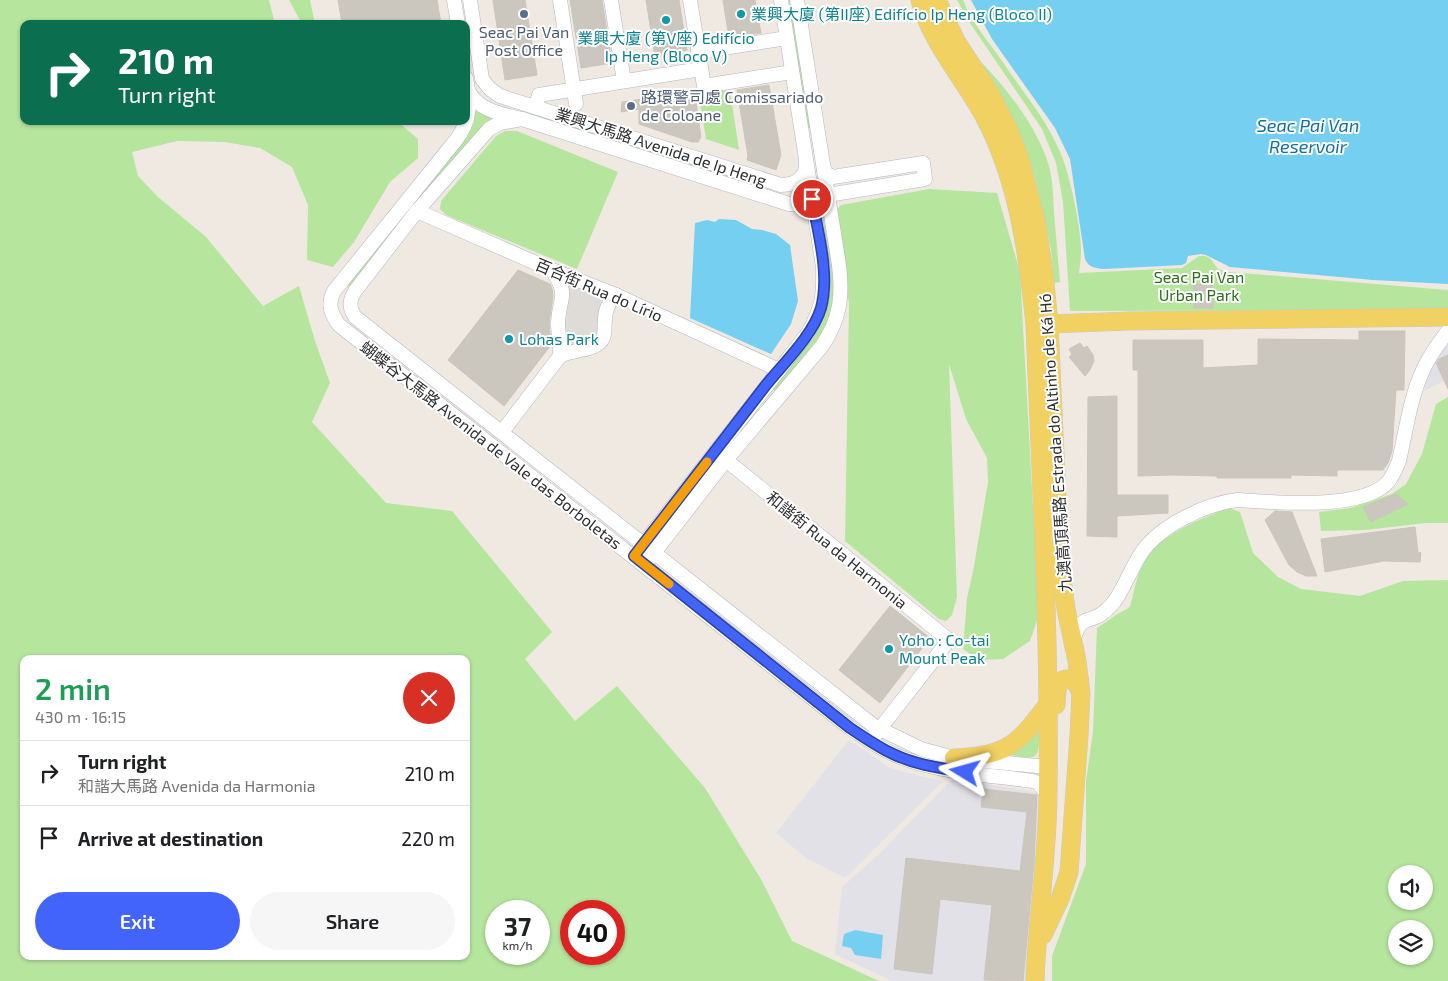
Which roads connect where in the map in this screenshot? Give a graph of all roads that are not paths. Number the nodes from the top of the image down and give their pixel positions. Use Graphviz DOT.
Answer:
graph roads {
  1 [pos="454,0"];
  2 [pos="470,0"];
  3 [pos="560,0"];
  4 [pos="611,0"];
  5 [pos="690,0"];
  6 [pos="781,0"];
  7 [pos="797,0"];
  8 [pos="920,0"];
  9 [pos="937,0"];
  10 [pos="457,20"];
  11 [pos="787,38"];
  12 [pos="698,52"];
  13 [pos="701,69"];
  14 [pos="792,72"];
  15 [pos="624,81"];
  16 [pos="574,89"];
  17 [pos="470,93"];
  18 [pos="576,104"];
  19 [pos="536,107"];
  20 [pos="522,119"];
  21 [pos="465,125"];
  22 [pos="806,159"];
  23 [pos="824,170"];
  24 [pos="828,195"];
  25 [pos="812,199"];
  26 [pos="789,204"];
  27 [pos="418,211"];
  28 [pos="817,229"];
  29 [pos="552,270"];
  30 [pos="616,295"];
  31 [pos="1448,317"];
  32 [pos="1049,324"];
  33 [pos="1448,331"];
  34 [pos="560,356"];
  35 [pos="779,370"];
  36 [pos="502,432"];
  37 [pos="726,460"];
  38 [pos="649,548"];
  39 [pos="639,561"];
  40 [pos="1073,639"];
  41 [pos="1080,690"];
  42 [pos="1048,704"];
  43 [pos="879,729"];
  44 [pos="870,741"];
  45 [pos="954,758"];
  46 [pos="1048,767"];
  47 [pos="1048,794"];
  48 [pos="1072,834"];
  49 [pos="1045,864"];
  50 [pos="1035,961"];
  51 [pos="1035,981"];
  1 -- 10 [label="street"];
  2 -- 19 [label="street, 業興大馬路 Avenida de Ip Heng"];
  3 -- 16 [label="street"];
  4 -- 15 [label="street"];
  5 -- 12 [label="street"];
  6 -- 11 [label="street"];
  7 -- 23 [label="street"];
  8 -- 42 [label="main road, 九澳高頂馬路 Estrada do Altinho de Ká Hó"];
  9 -- 32 [label="main road, 九澳高頂馬路 Estrada do Altinho de Ká Hó"];
  11 -- 12 [label="street"];
  11 -- 14 [label="street"];
  12 -- 13 [label="street"];
  13 -- 14 [label="street"];
  13 -- 15 [label="street"];
  14 -- 22 [label="street"];
  15 -- 16 [label="street"];
  16 -- 18 [label="street"];
  16 -- 19 [label="street"];
  17 -- 20 [label="street, 業興大馬路 Avenida de Ip Heng"];
  19 -- 22 [label="street, 業興大馬路 Avenida de Ip Heng"];
  20 -- 26 [label="street, 業興大馬路 Avenida de Ip Heng"];
  20 -- 27 [label="street, 蝴蝶谷大馬路 Avenida de Vale das Borboletas"];
  21 -- 39 [label="street, 蝴蝶谷大馬路 Avenida de Vale das Borboletas"];
  22 -- 25 [label="street"];
  23 -- 24 [label="street"];
  23 -- 24 [label="street"];
  24 -- 25 [label="street"];
  24 -- 37 [label="street"];
  25 -- 26 [label="street"];
  25 -- 28 [label="street"];
  26 -- 28 [label="street"];
  27 -- 29 [label="street, 百合街 Rua do Lírio"];
  27 -- 36 [label="street, 蝴蝶谷大馬路 Avenida de Vale das Borboletas"];
  28 -- 35 [label="street"];
  29 -- 30 [label="street, 百合街 Rua do Lírio"];
  29 -- 34 [label="street"];
  30 -- 34 [label="street"];
  30 -- 35 [label="street, 百合街 Rua do Lírio"];
  31 -- 32 [label="main road"];
  32 -- 40 [label="main road, 九澳高頂馬路 Estrada do Altinho de Ká Hó"];
  33 -- 40 [label="street"];
  34 -- 36 [label="street"];
  35 -- 38 [label="street"];
  36 -- 38 [label="street, 蝴蝶谷大馬路 Avenida de Vale das Borboletas"];
  37 -- 38 [label="street"];
  37 -- 43 [label="street, 和諧街 Rua da Harmonia"];
  38 -- 39 [label="street"];
  38 -- 43 [label="street, 蝴蝶谷大馬路 Avenida de Vale das Borboletas"];
  39 -- 44 [label="street, 蝴蝶谷大馬路 Avenida de Vale das Borboletas"];
  40 -- 41 [label="main road, 九澳高頂馬路 Estrada do Altinho de Ká Hó"];
  41 -- 46 [label="main road"];
  41 -- 48 [label="main road, 九澳高頂馬路 Estrada do Altinho de Ká Hó"];
  42 -- 45 [label="main road"];
  42 -- 46 [label="main road, 九澳高頂馬路 Estrada do Altinho de Ká Hó"];
  43 -- 44 [label="street"];
  43 -- 45 [label="street, 蝴蝶谷大馬路 Avenida de Vale das Borboletas"];
  44 -- 47 [label="street, 蝴蝶谷大馬路 Avenida de Vale das Borboletas"];
  45 -- 46 [label="street, 蝴蝶谷大馬路 Avenida de Vale das Borboletas"];
  46 -- 47 [label="main road, 九澳高頂馬路 Estrada do Altinho de Ká Hó"];
  47 -- 49 [label="main road, 九澳高頂馬路 Estrada do Altinho de Ká Hó"];
  48 -- 49 [label="main road"];
  48 -- 50 [label="main road, 九澳高頂馬路 Estrada do Altinho de Ká Hó"];
  49 -- 50 [label="main road, 九澳高頂馬路 Estrada do Altinho de Ká Hó"];
  50 -- 51 [label="main road, 九澳高頂馬路 Estrada do Altinho de Ká Hó"];
}
